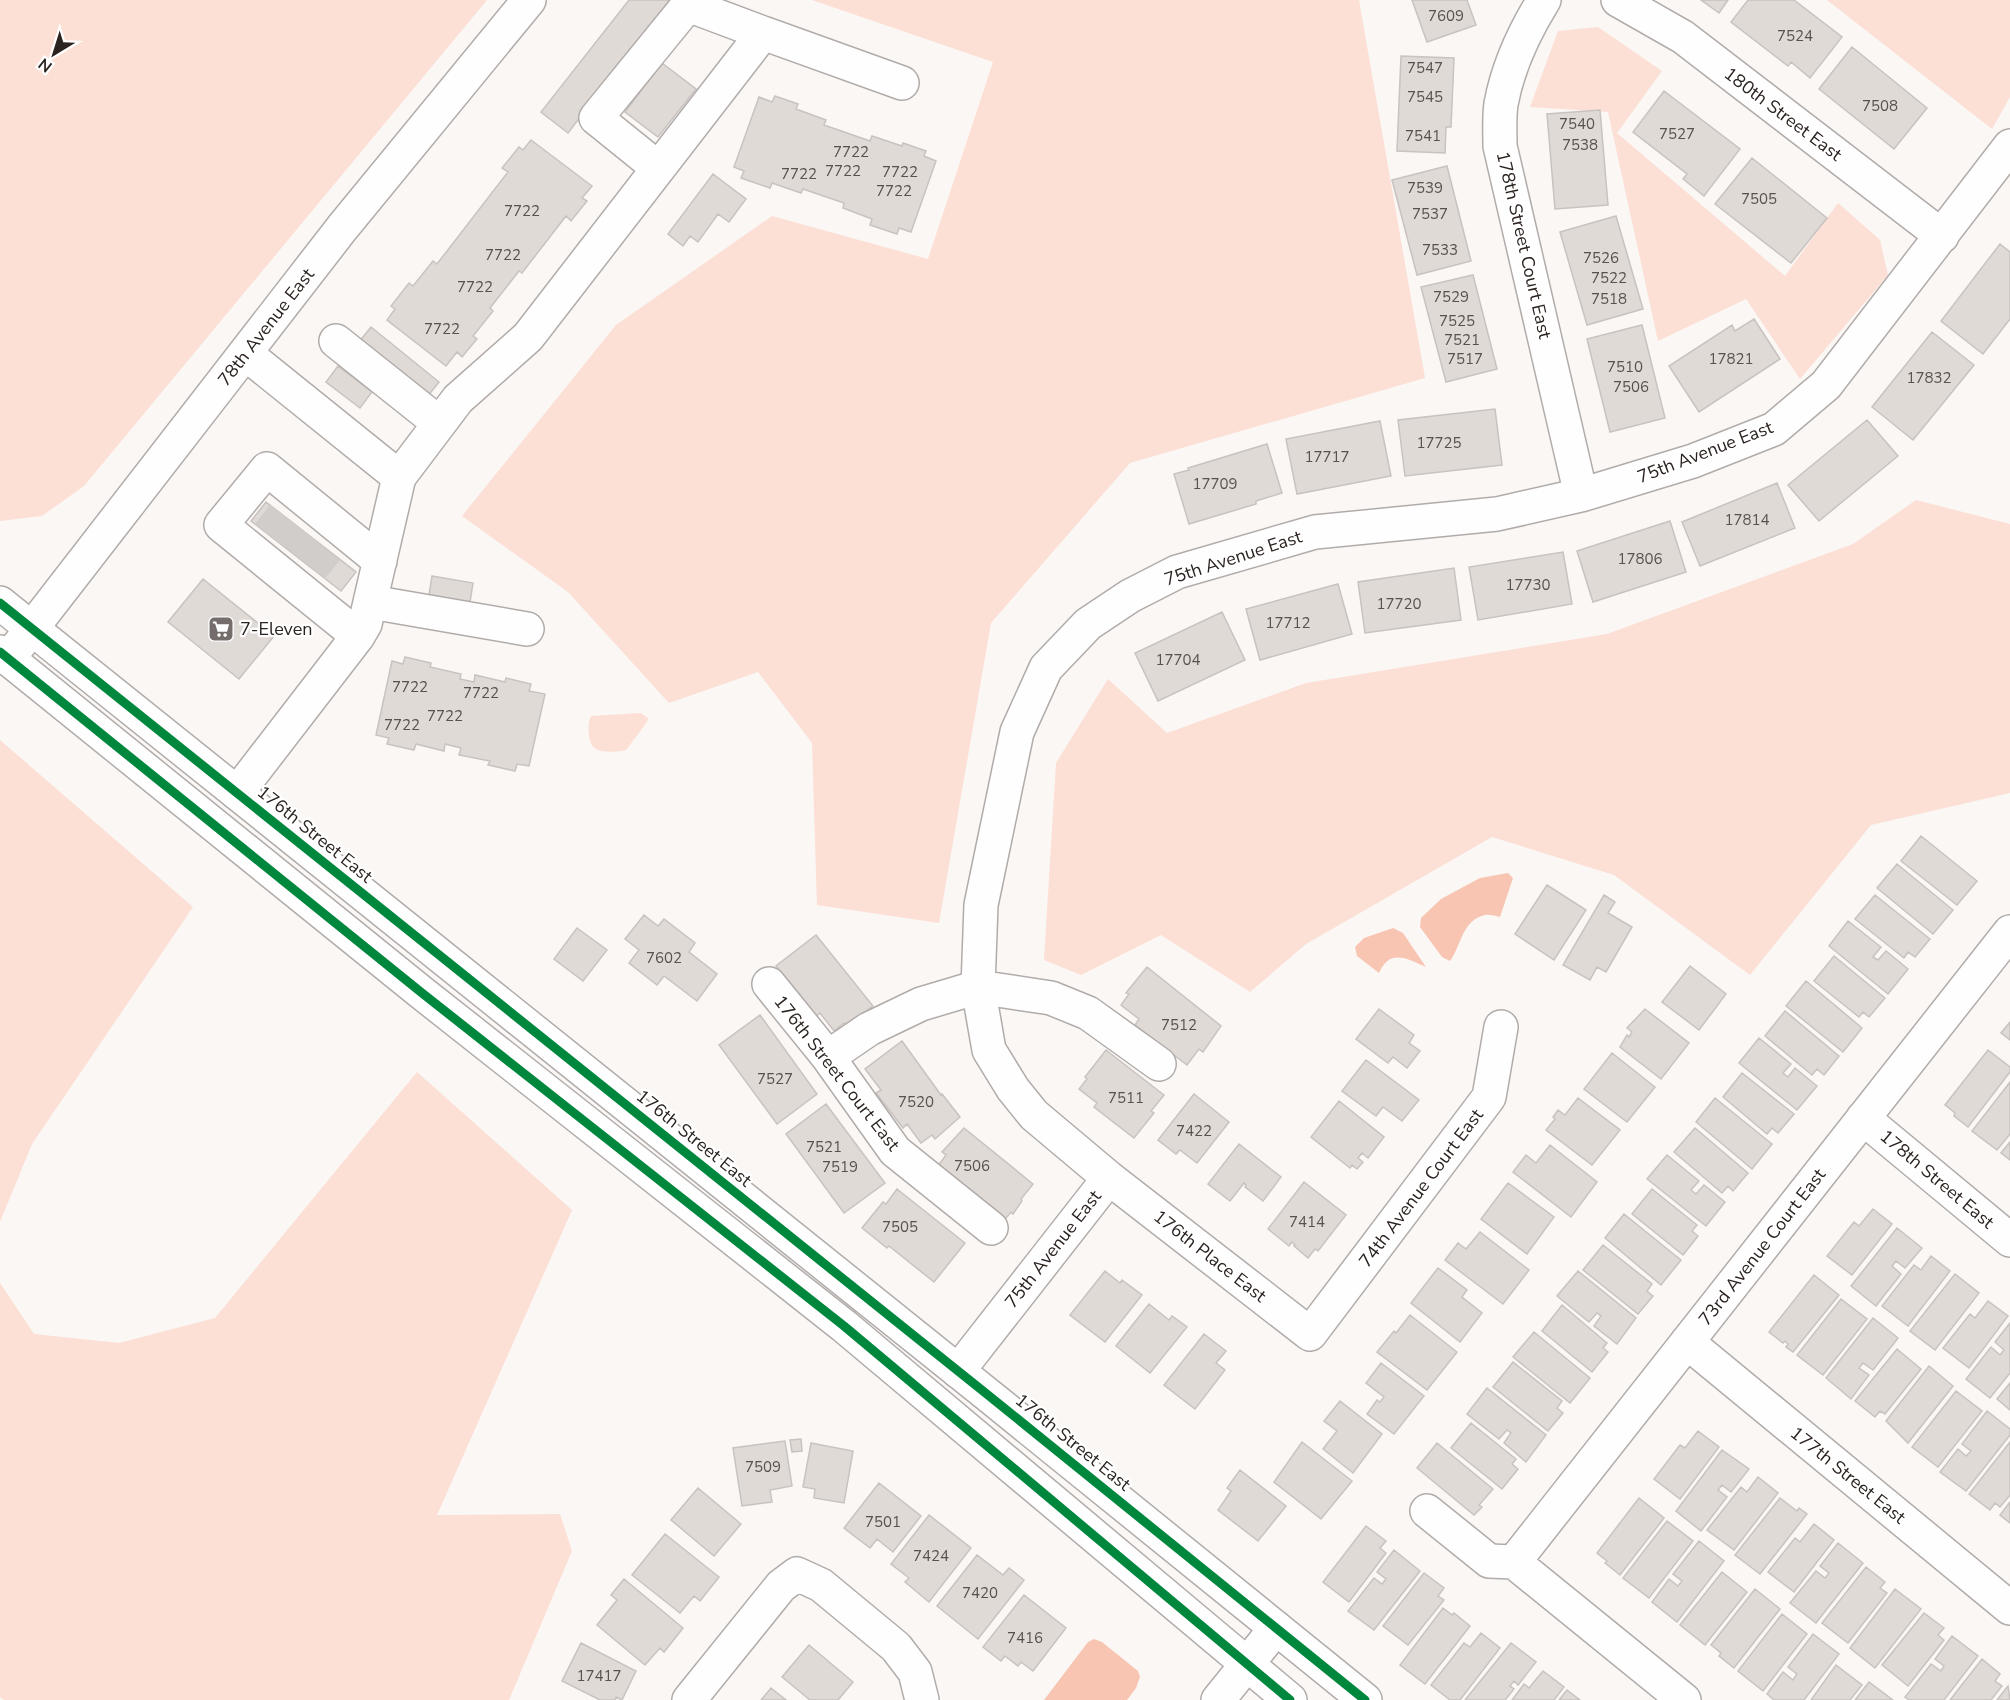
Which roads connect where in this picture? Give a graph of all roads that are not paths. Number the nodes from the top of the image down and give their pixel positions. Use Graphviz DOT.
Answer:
graph roads {
  1 [pos="530,0"];
  2 [pos="1544,0"];
  3 [pos="1618,0"];
  4 [pos="763,33"];
  5 [pos="902,83"];
  6 [pos="2010,146"];
  7 [pos="658,168"];
  8 [pos="1942,236"];
  9 [pos="336,341"];
  10 [pos="245,353"];
  11 [pos="439,423"];
  12 [pos="399,477"];
  13 [pos="1581,495"];
  14 [pos="381,561"];
  15 [pos="371,602"];
  16 [pos="0,603"];
  17 [pos="32,628"];
  18 [pos="527,629"];
  19 [pos="358,636"];
  20 [pos="4,655"];
  21 [pos="237,793"];
  22 [pos="2010,932"];
  23 [pos="769,984"];
  24 [pos="978,987"];
  25 [pos="1501,1027"];
  26 [pos="828,1057"];
  27 [pos="1159,1064"];
  28 [pos="1863,1118"];
  29 [pos="1109,1178"];
  30 [pos="991,1228"];
  31 [pos="2010,1240"];
  32 [pos="844,1326"];
  33 [pos="1310,1334"];
  34 [pos="1687,1342"];
  35 [pos="958,1371"];
  36 [pos="1428,1511"];
  37 [pos="1514,1562"];
  38 [pos="2010,1608"];
  39 [pos="1276,1628"];
  40 [pos="1246,1664"];
  41 [pos="1673,1696"];
  42 [pos="689,1700"];
  43 [pos="922,1700"];
  44 [pos="1218,1700"];
  45 [pos="1290,1700"];
  46 [pos="1365,1700"];
  1 -- 10 [label="street, 78th Avenue East"];
  2 -- 13 [label="street, 178th Street Court East"];
  3 -- 8 [label="street, 180th Street East"];
  4 -- 5 [label="street"];
  4 -- 7 [label="street"];
  4 -- 7 [label="street"];
  6 -- 8 [label="street, 75th Avenue East"];
  7 -- 11 [label="street"];
  8 -- 13 [label="street, 75th Avenue East"];
  9 -- 11 [label="street"];
  10 -- 12 [label="street"];
  10 -- 17 [label="street, 78th Avenue East"];
  11 -- 12 [label="street"];
  12 -- 14 [label="street"];
  13 -- 24 [label="street, 75th Avenue East"];
  14 -- 15 [label="street"];
  14 -- 19 [label="street"];
  15 -- 18 [label="street"];
  15 -- 19 [label="street"];
  16 -- 17 [label="street, 176th Street East"];
  17 -- 20 [label="street, 78th Avenue East"];
  17 -- 21 [label="street, 176th Street East"];
  19 -- 21 [label="street"];
  20 -- 32 [label="street"];
  21 -- 35 [label="street, 176th Street East"];
  22 -- 28 [label="street, 73rd Avenue Court East"];
  23 -- 26 [label="street, 176th Street Court East"];
  24 -- 26 [label="street"];
  24 -- 27 [label="street"];
  24 -- 29 [label="street, 75th Avenue East"];
  25 -- 33 [label="street, 74th Avenue Court East"];
  26 -- 30 [label="street, 176th Street Court East"];
  28 -- 31 [label="street, 178th Street East"];
  28 -- 34 [label="street, 73rd Avenue Court East"];
  29 -- 33 [label="street, 176th Place East"];
  29 -- 35 [label="street, 75th Avenue East"];
  32 -- 35 [label="street"];
  32 -- 40 [label="street"];
  34 -- 37 [label="street, 73rd Avenue Court East"];
  34 -- 38 [label="street, 177th Street East"];
  35 -- 39 [label="street, 176th Street East"];
  36 -- 37 [label="street"];
  37 -- 41 [label="street"];
  39 -- 40 [label="street"];
  39 -- 46 [label="street, 176th Street East"];
  40 -- 44 [label="street"];
  40 -- 45 [label="street"];
  42 -- 43 [label="street"];
}
